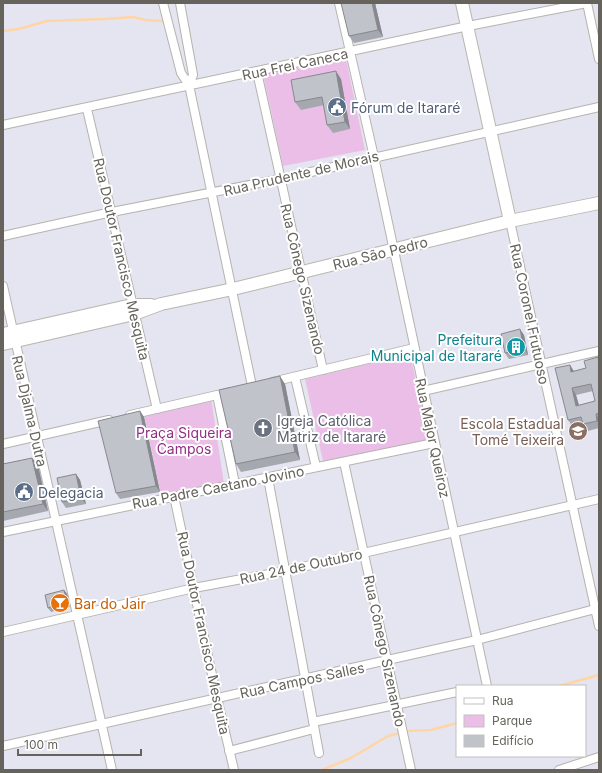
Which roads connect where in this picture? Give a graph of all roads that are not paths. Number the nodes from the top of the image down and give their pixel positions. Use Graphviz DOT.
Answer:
graph roads {
  1 [pos="163,3"];
  2 [pos="180,3"];
  3 [pos="339,3"];
  4 [pos="462,3"];
  5 [pos="587,3"];
  6 [pos="468,26"];
  7 [pos="349,52"];
  8 [pos="599,59"];
  9 [pos="257,72"];
  10 [pos="189,86"];
  11 [pos="599,107"];
  12 [pos="87,109"];
  13 [pos="3,125"];
  14 [pos="489,132"];
  15 [pos="374,157"];
  16 [pos="280,179"];
  17 [pos="212,193"];
  18 [pos="599,203"];
  19 [pos="112,212"];
  20 [pos="510,221"];
  21 [pos="3,236"];
  22 [pos="392,249"];
  23 [pos="301,272"];
  24 [pos="3,286"];
  25 [pos="233,289"];
  26 [pos="133,310"];
  27 [pos="8,338"];
  28 [pos="414,348"];
  29 [pos="599,350"];
  30 [pos="541,364"];
  31 [pos="323,370"];
  32 [pos="295,376"];
  33 [pos="252,386"];
  34 [pos="423,391"];
  35 [pos="217,395"];
  36 [pos="157,409"];
  37 [pos="36,436"];
  38 [pos="434,443"];
  39 [pos="3,444"];
  40 [pos="344,462"];
  41 [pos="316,468"];
  42 [pos="268,478"];
  43 [pos="235,484"];
  44 [pos="174,496"];
  45 [pos="599,499"];
  46 [pos="572,505"];
  47 [pos="55,521"];
  48 [pos="3,532"];
  49 [pos="453,532"];
  50 [pos="363,553"];
  51 [pos="285,571"];
  52 [pos="194,588"];
  53 [pos="597,608"];
  54 [pos="76,615"];
  55 [pos="599,626"];
  56 [pos="3,632"];
  57 [pos="477,640"];
  58 [pos="387,661"];
  59 [pos="305,679"];
  60 [pos="487,685"];
  61 [pos="456,692"];
  62 [pos="216,698"];
  63 [pos="397,705"];
  64 [pos="101,725"];
  65 [pos="314,726"];
  66 [pos="3,746"];
  67 [pos="229,751"];
  68 [pos="319,753"];
  69 [pos="599,757"];
  70 [pos="112,770"];
  71 [pos="234,770"];
  72 [pos="411,770"];
  73 [pos="559,770"];
  1 -- 10 [label="street"];
  2 -- 10 [label="street"];
  3 -- 7 [label="street, Rua Major Queiroz"];
  4 -- 6 [label="main road, Rua Coronel Frutuoso"];
  5 -- 6 [label="street, Rua Frei Caneca"];
  5 -- 8 [label="street"];
  6 -- 7 [label="street, Rua Frei Caneca"];
  6 -- 14 [label="main road, Rua Coronel Frutuoso"];
  7 -- 9 [label="street, Rua Frei Caneca"];
  7 -- 15 [label="street, Rua Major Queiroz"];
  9 -- 10 [label="street, Rua Frei Caneca"];
  9 -- 16 [label="street, Rua Cônego Sizenando"];
  10 -- 12 [label="street, Rua Frei Caneca"];
  10 -- 17 [label="street"];
  11 -- 14 [label="street, Rua Prudente de Morais"];
  12 -- 13 [label="street, Rua Frei Caneca"];
  12 -- 19 [label="street, Rua Doutor Francisco Mesquita"];
  14 -- 15 [label="street, Rua Prudente de Morais"];
  14 -- 20 [label="main road, Rua Coronel Frutuoso"];
  15 -- 16 [label="street, Rua Prudente de Morais"];
  15 -- 22 [label="street, Rua Major Queiroz"];
  16 -- 17 [label="street, Rua Prudente de Morais"];
  16 -- 23 [label="street, Rua Cônego Sizenando"];
  17 -- 19 [label="street, Rua Prudente de Morais"];
  17 -- 25 [label="street"];
  18 -- 20 [label="main road, Rua São Pedro"];
  19 -- 21 [label="street, Rua Prudente de Morais"];
  19 -- 26 [label="street, Rua Doutor Francisco Mesquita"];
  20 -- 22 [label="main road, Rua São Pedro"];
  20 -- 30 [label="street, Rua Coronel Frutuoso"];
  22 -- 23 [label="main road, Rua São Pedro"];
  22 -- 28 [label="street, Rua Major Queiroz"];
  23 -- 25 [label="main road, Rua São Pedro"];
  23 -- 31 [label="street, Rua Cônego Sizenando"];
  24 -- 27 [label="street, Rua Djalma Dutra"];
  25 -- 26 [label="main road, Rua São Pedro"];
  25 -- 33 [label="street"];
  26 -- 27 [label="main road, Rua São Pedro"];
  26 -- 36 [label="street, Rua Doutor Francisco Mesquita"];
  27 -- 37 [label="street, Rua Djalma Dutra"];
  28 -- 31 [label="street"];
  28 -- 34 [label="street, Rua Major Queiroz"];
  29 -- 30 [label="street"];
  30 -- 34 [label="street"];
  30 -- 46 [label="street, Rua Coronel Frutuoso"];
  31 -- 32 [label="street"];
  32 -- 33 [label="street"];
  32 -- 41 [label="street"];
  33 -- 35 [label="street"];
  34 -- 38 [label="street, Rua Major Queiroz"];
  35 -- 36 [label="street"];
  35 -- 43 [label="street"];
  36 -- 37 [label="street"];
  37 -- 39 [label="street"];
  37 -- 47 [label="street, Rua Djalma Dutra"];
  38 -- 40 [label="street, Rua Padre Caetano Jovino"];
  38 -- 49 [label="street, Rua Major Queiroz"];
  40 -- 41 [label="street, Rua Padre Caetano Jovino"];
  40 -- 50 [label="street, Rua Cônego Sizenando"];
  41 -- 42 [label="street, Rua Padre Caetano Jovino"];
  42 -- 43 [label="street, Rua Padre Caetano Jovino"];
  42 -- 51 [label="street"];
  43 -- 44 [label="street, Rua Padre Caetano Jovino"];
  44 -- 47 [label="street, Rua Padre Caetano Jovino"];
  44 -- 52 [label="street, Rua Doutor Francisco Mesquita"];
  45 -- 46 [label="street, Rua 24 de Outubro"];
  46 -- 49 [label="street, Rua 24 de Outubro"];
  46 -- 53 [label="street, Rua Coronel Frutuoso"];
  47 -- 48 [label="street, Rua Padre Caetano Jovino"];
  47 -- 54 [label="street, Rua Djalma Dutra"];
  49 -- 50 [label="street, Rua 24 de Outubro"];
  49 -- 57 [label="street, Rua Major Queiroz"];
  50 -- 51 [label="street, Rua 24 de Outubro"];
  50 -- 58 [label="street, Rua Cônego Sizenando"];
  51 -- 52 [label="street, Rua 24 de Outubro"];
  51 -- 59 [label="street"];
  52 -- 54 [label="street, Rua 24 de Outubro"];
  52 -- 62 [label="street, Rua Doutor Francisco Mesquita"];
  53 -- 55 [label="street, Rua Coronel Frutuoso"];
  53 -- 57 [label="street, Rua Campos Salles"];
  54 -- 56 [label="street, Rua 24 de Outubro"];
  54 -- 64 [label="street, Rua Djalma Dutra"];
  57 -- 58 [label="street, Rua Campos Salles"];
  57 -- 60 [label="street, Rua Major Queiroz"];
  58 -- 59 [label="street, Rua Campos Salles"];
  58 -- 63 [label="street, Rua Cônego Sizenando"];
  59 -- 62 [label="street, Rua Campos Salles"];
  59 -- 65 [label="street"];
  61 -- 63 [label="street"];
  62 -- 64 [label="street, Rua Campos Salles"];
  62 -- 67 [label="street, Rua Doutor Francisco Mesquita"];
  63 -- 65 [label="street"];
  63 -- 72 [label="street, Rua Cônego Sizenando"];
  64 -- 66 [label="street, Rua Campos Salles"];
  64 -- 70 [label="street, Rua Djalma Dutra"];
  65 -- 67 [label="street"];
  65 -- 68 [label="street"];
  67 -- 71 [label="street, Rua Doutor Francisco Mesquita"];
  69 -- 73 [label="street"];
}
